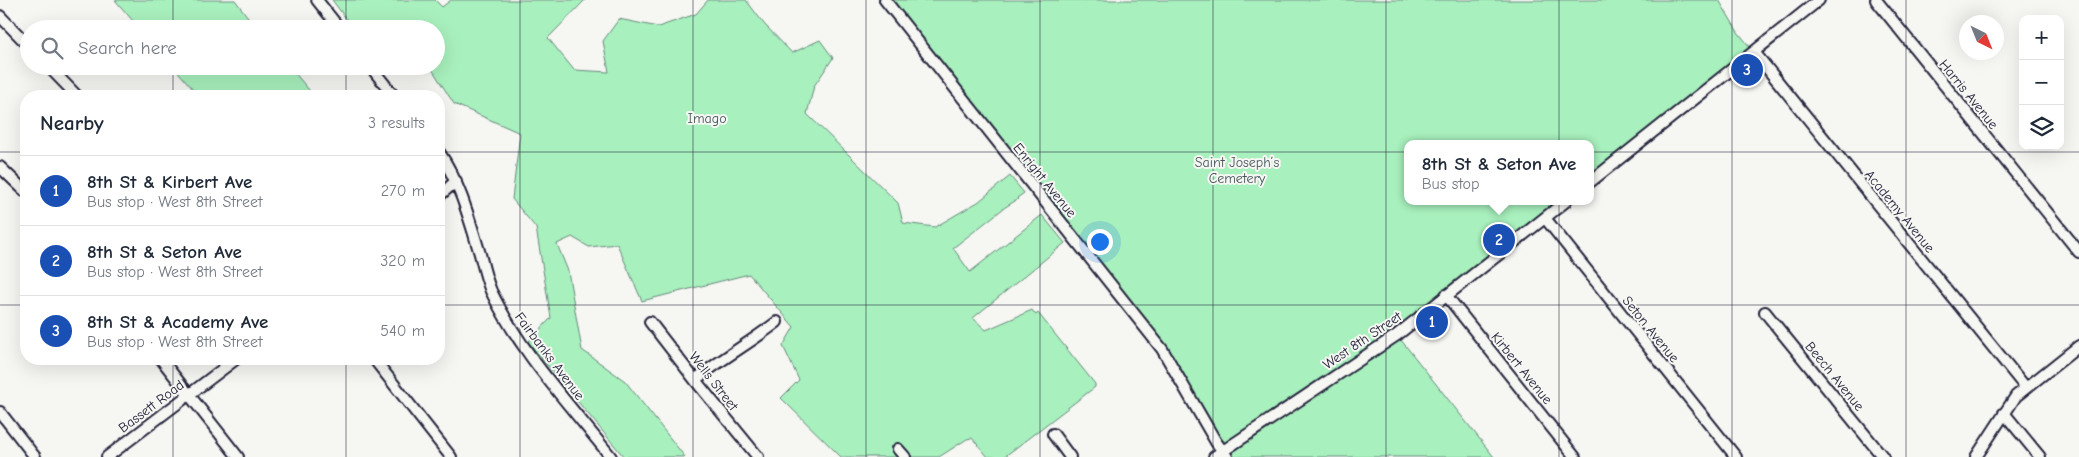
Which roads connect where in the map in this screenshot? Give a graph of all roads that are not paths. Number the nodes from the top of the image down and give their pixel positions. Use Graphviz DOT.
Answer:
graph roads {
  1 [pos="317,0"];
  2 [pos="885,0"];
  3 [pos="1819,0"];
  4 [pos="1876,0"];
  5 [pos="0,16"];
  6 [pos="333,20"];
  7 [pos="20,37"];
  8 [pos="1754,52"];
  9 [pos="57,75"];
  10 [pos="377,75"];
  11 [pos="71,90"];
  12 [pos="389,90"];
  13 [pos="445,162"];
  14 [pos="0,167"];
  15 [pos="1594,179"];
  16 [pos="456,181"];
  17 [pos="20,186"];
  18 [pos="445,191"];
  19 [pos="1561,205"];
  20 [pos="1545,218"];
  21 [pos="2079,252"];
  22 [pos="1446,295"];
  23 [pos="1765,312"];
  24 [pos="650,322"];
  25 [pos="777,322"];
  26 [pos="2079,346"];
  27 [pos="165,365"];
  28 [pos="228,365"];
  29 [pos="379,365"];
  30 [pos="695,380"];
  31 [pos="2026,388"];
  32 [pos="189,396"];
  33 [pos="0,412"];
  34 [pos="2004,413"];
  35 [pos="1053,434"];
  36 [pos="1222,455"];
  37 [pos="35,457"];
  38 [pos="107,457"];
  39 [pos="238,457"];
  40 [pos="452,457"];
  41 [pos="611,457"];
  42 [pos="758,457"];
  43 [pos="1070,457"];
  44 [pos="1576,457"];
  45 [pos="1736,457"];
  46 [pos="1883,457"];
  47 [pos="1976,457"];
  48 [pos="2040,457"];
  1 -- 6 [label="street"];
  2 -- 36 [label="street, Enright Avenue"];
  3 -- 8 [label="street"];
  4 -- 21 [label="street, Harris Avenue"];
  5 -- 7 [label="street"];
  8 -- 15 [label="street"];
  8 -- 31 [label="street, Academy Avenue"];
  9 -- 11 [label="street"];
  10 -- 12 [label="street"];
  13 -- 16 [label="street, Fairbanks Avenue"];
  14 -- 17 [label="street"];
  16 -- 18 [label="street"];
  16 -- 41 [label="street, Fairbanks Avenue"];
  19 -- 20 [label="street, West 8th Street"];
  20 -- 22 [label="street, West 8th Street"];
  20 -- 45 [label="street, Seton Avenue"];
  22 -- 36 [label="street, West 8th Street"];
  22 -- 44 [label="street, Kirbert Avenue"];
  23 -- 46 [label="street, Beech Avenue"];
  24 -- 30 [label="street, Wells Street"];
  25 -- 30 [label="street"];
  26 -- 31 [label="street"];
  27 -- 32 [label="street"];
  28 -- 32 [label="street, Bassett Road"];
  29 -- 40 [label="street"];
  30 -- 42 [label="street, Wells Street"];
  31 -- 34 [label="street"];
  32 -- 38 [label="street, Bassett Road"];
  32 -- 39 [label="street"];
  33 -- 37 [label="street"];
  34 -- 47 [label="street"];
  34 -- 48 [label="street"];
  35 -- 43 [label="street"];
}
